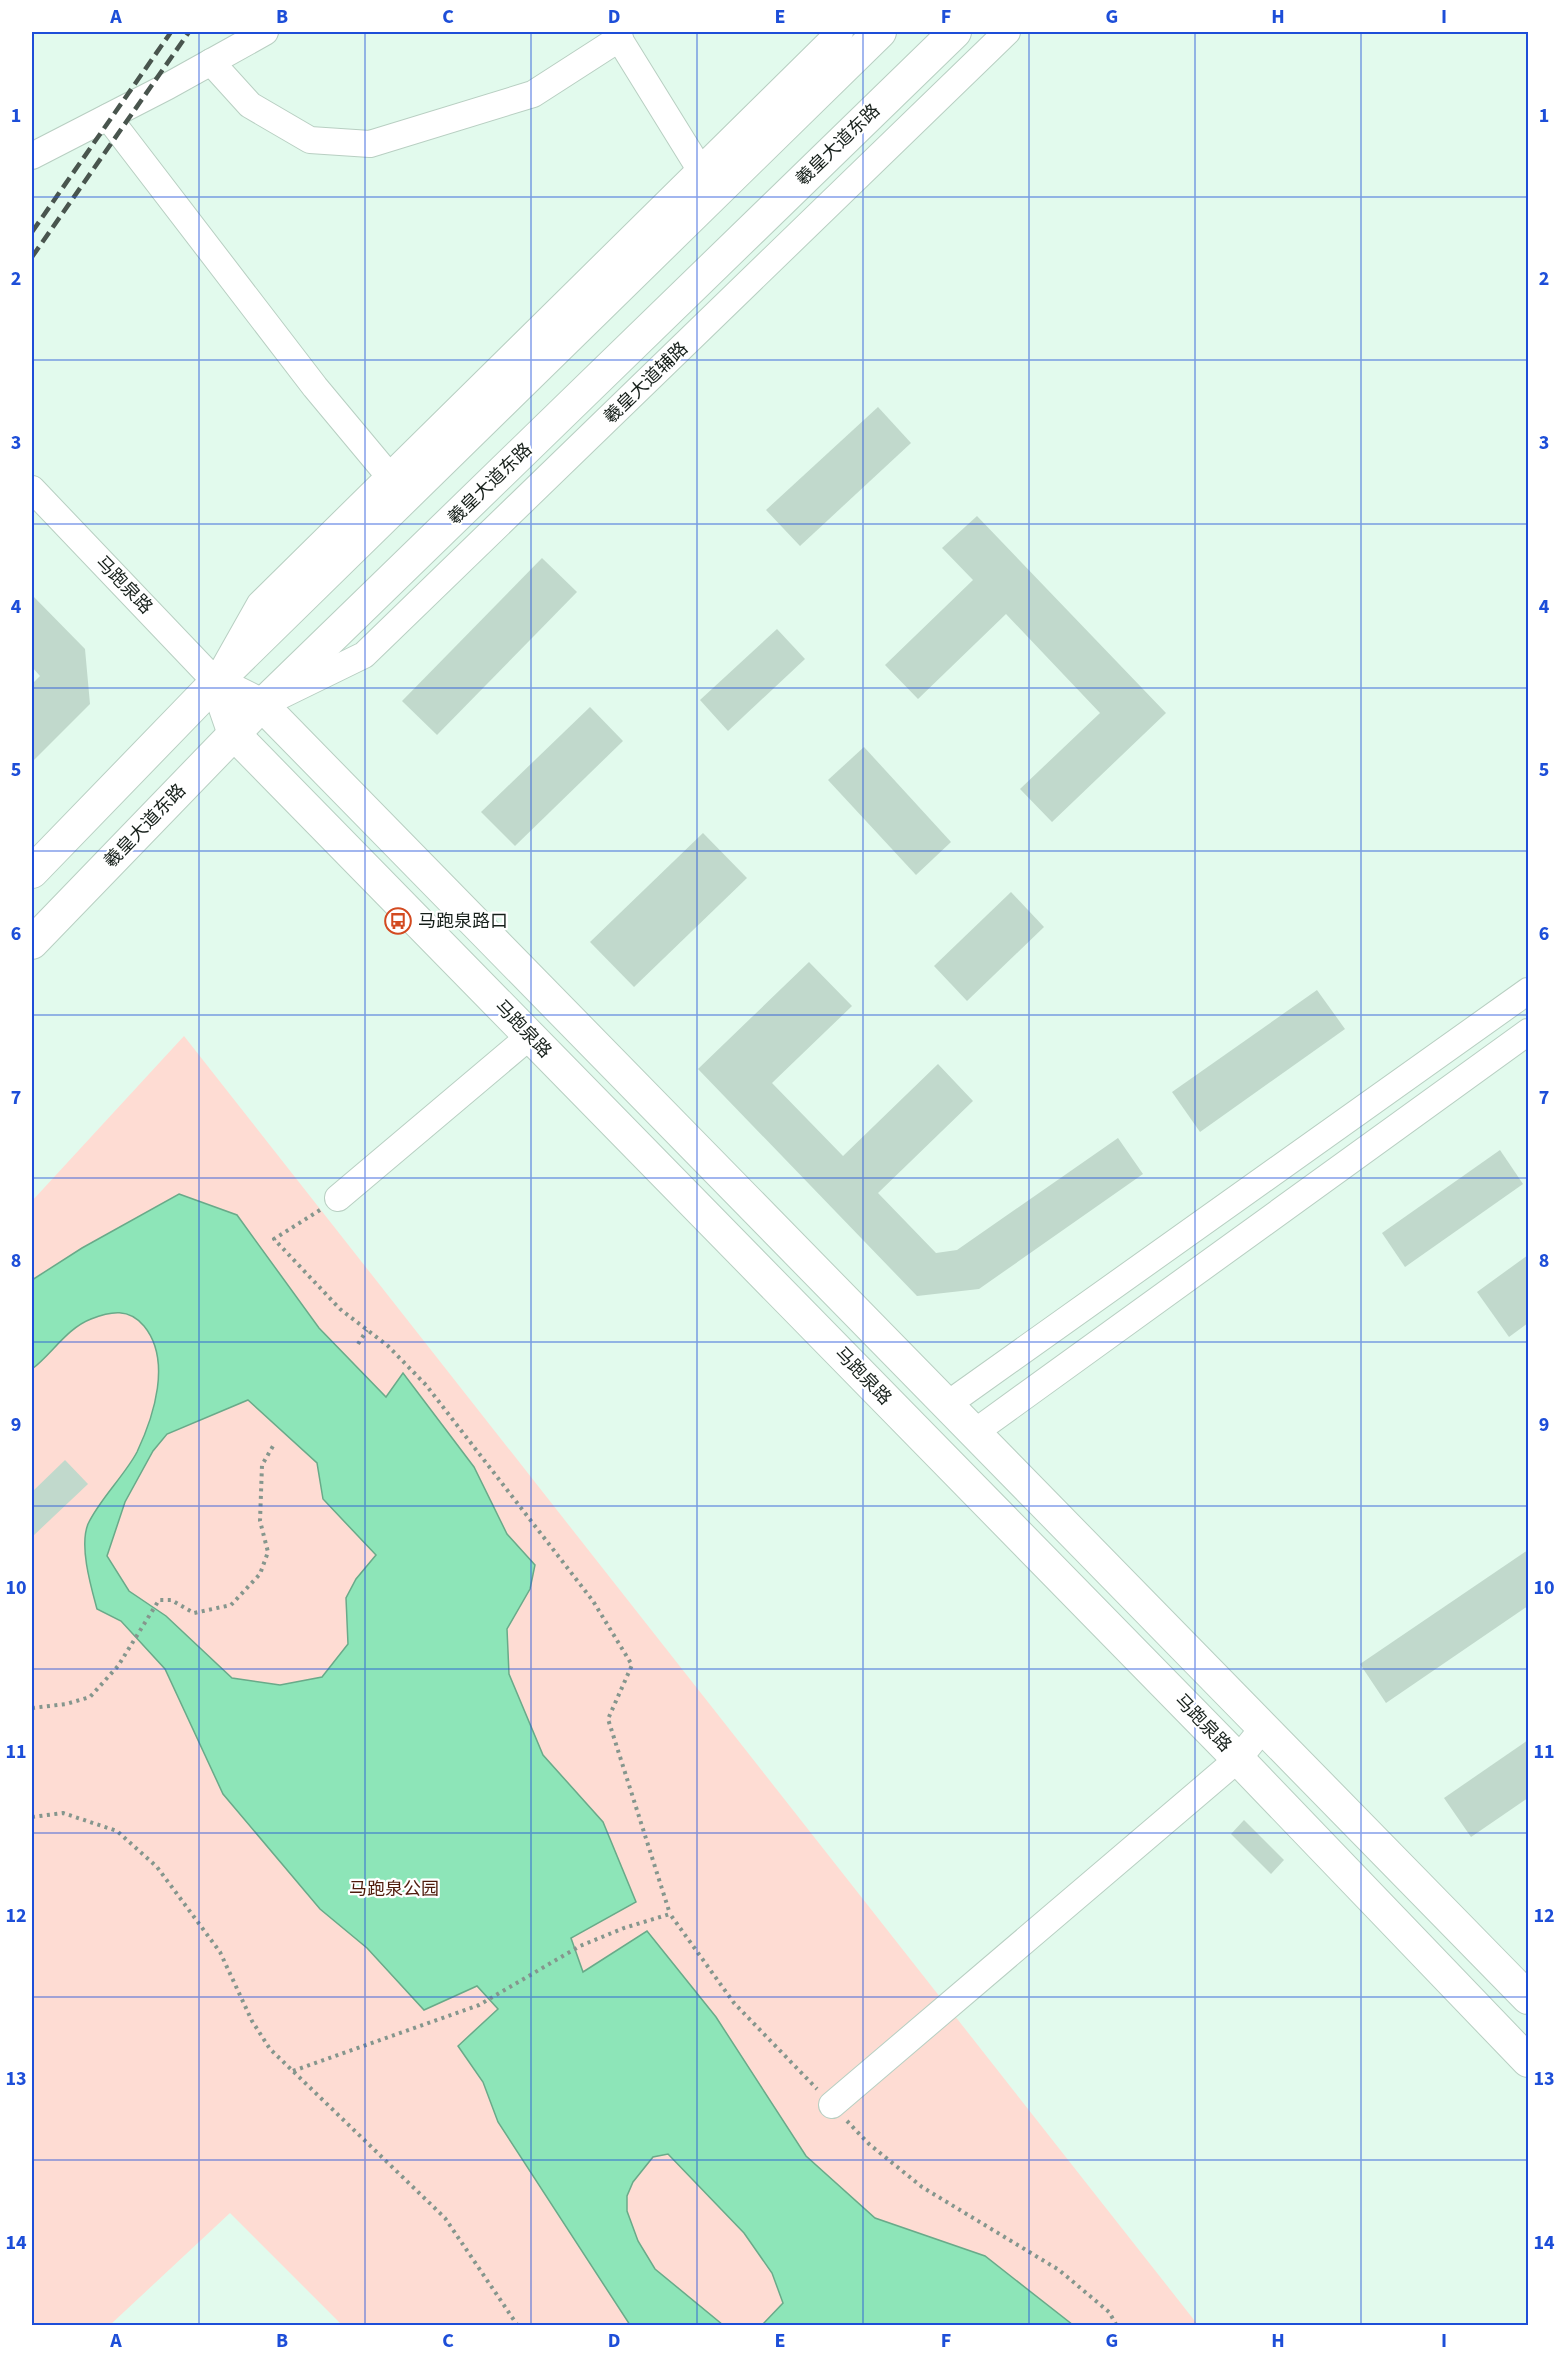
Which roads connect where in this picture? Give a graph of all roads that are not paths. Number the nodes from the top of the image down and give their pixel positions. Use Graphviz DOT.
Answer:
graph roads {
  1 [pos="266,32"];
  2 [pos="840,32"];
  3 [pos="880,32"];
  4 [pos="955,32"];
  5 [pos="1007,32"];
  6 [pos="618,35"];
  7 [pos="211,62"];
  8 [pos="108,117"];
  9 [pos="32,156"];
  10 [pos="709,181"];
  11 [pos="390,477"];
  12 [pos="32,489"];
  13 [pos="216,682"];
  14 [pos="262,705"];
  15 [pos="234,734"];
  16 [pos="32,872"];
  17 [pos="32,943"];
  18 [pos="1526,995"];
  19 [pos="1528,1032"];
  20 [pos="530,1036"];
  21 [pos="338,1198"];
  22 [pos="948,1404"];
  23 [pos="975,1432"];
  24 [pos="1264,1727"];
  25 [pos="1238,1759"];
  26 [pos="1528,1998"];
  27 [pos="1528,2061"];
  28 [pos="832,2105"];
  1 -- 7 [label="street"];
  2 -- 10 [label="street"];
  3 -- 10 [label="main road"];
  4 -- 14 [label="main road, 羲皇大道东路"];
  5 -- 14 [label="street, 羲皇大道辅路"];
  6 -- 7 [label="street"];
  6 -- 10 [label="street"];
  7 -- 8 [label="street"];
  8 -- 9 [label="street"];
  8 -- 11 [label="street"];
  10 -- 11 [label="street"];
  10 -- 13 [label="main road"];
  11 -- 13 [label="street"];
  12 -- 13 [label="street, 马跑泉路"];
  13 -- 14 [label="main road, 马跑泉路"];
  13 -- 15 [label="main road, 马跑泉路"];
  13 -- 16 [label="main road"];
  14 -- 15 [label="main road, 羲皇大道东路"];
  14 -- 22 [label="main road, 马跑泉路"];
  15 -- 17 [label="main road, 羲皇大道东路"];
  15 -- 20 [label="main road, 马跑泉路"];
  18 -- 22 [label="street"];
  19 -- 23 [label="street"];
  20 -- 21 [label="street"];
  20 -- 25 [label="main road, 马跑泉路"];
  22 -- 23 [label="main road, 马跑泉路"];
  23 -- 24 [label="main road, 马跑泉路"];
  24 -- 25 [label="street"];
  24 -- 26 [label="main road, 马跑泉路"];
  25 -- 27 [label="main road, 马跑泉路"];
  25 -- 28 [label="street"];
}
